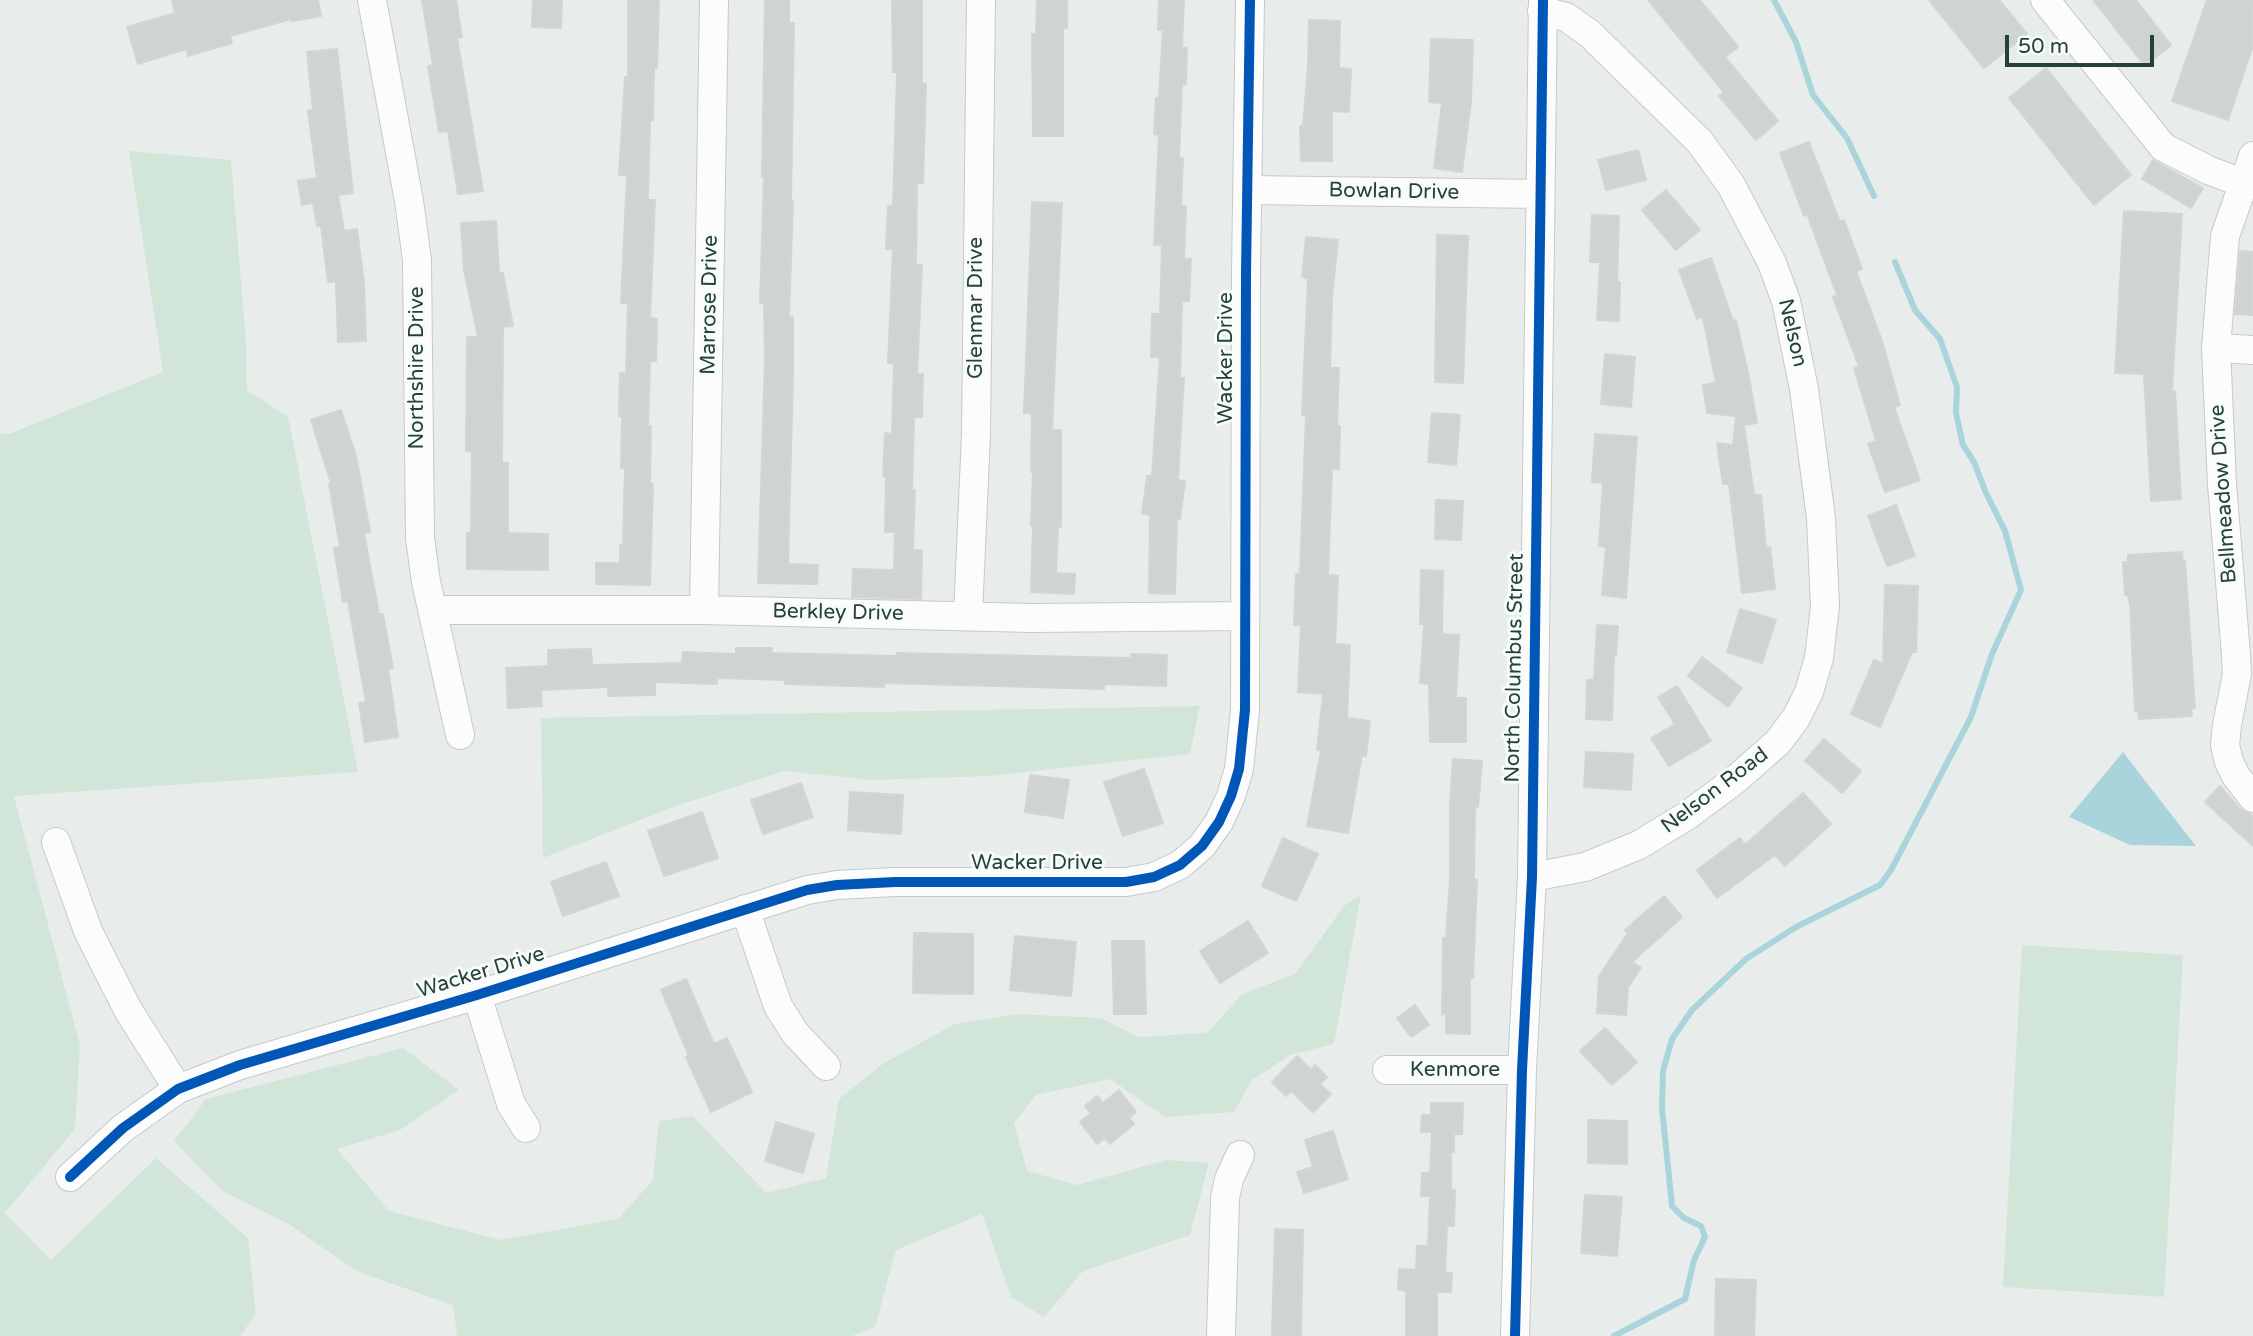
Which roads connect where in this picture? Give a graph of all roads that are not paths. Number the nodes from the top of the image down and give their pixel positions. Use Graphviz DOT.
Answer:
graph roads {
  1 [pos="372,0"];
  2 [pos="714,0"];
  3 [pos="981,0"];
  4 [pos="1250,0"];
  5 [pos="2045,0"];
  6 [pos="1543,6"];
  7 [pos="2253,156"];
  8 [pos="2242,183"];
  9 [pos="1248,190"];
  10 [pos="1540,194"];
  11 [pos="2216,348"];
  12 [pos="2253,350"];
  13 [pos="2242,592"];
  14 [pos="432,610"];
  15 [pos="704,610"];
  16 [pos="968,615"];
  17 [pos="1244,616"];
  18 [pos="460,735"];
  19 [pos="1778,742"];
  20 [pos="2253,798"];
  21 [pos="56,842"];
  22 [pos="1532,877"];
  23 [pos="745,909"];
  24 [pos="477,995"];
  25 [pos="826,1066"];
  26 [pos="1387,1070"];
  27 [pos="1522,1070"];
  28 [pos="178,1090"];
  29 [pos="526,1128"];
  30 [pos="1240,1155"];
  31 [pos="70,1177"];
  32 [pos="1220,1336"];
  33 [pos="1515,1336"];
  1 -- 14 [label="street, Northshire Drive"];
  2 -- 15 [label="street, Marrose Drive"];
  3 -- 16 [label="street, Glenmar Drive"];
  4 -- 9 [label="street, Wacker Drive"];
  5 -- 8 [label="street"];
  6 -- 10 [label="street, North Columbus Street"];
  6 -- 19 [label="street, Nelson"];
  7 -- 8 [label="street, Bellmeadow Drive"];
  8 -- 11 [label="street, Bellmeadow Drive"];
  9 -- 10 [label="street, Bowlan Drive"];
  9 -- 17 [label="street, Wacker Drive"];
  10 -- 22 [label="street, North Columbus Street"];
  11 -- 12 [label="street"];
  11 -- 13 [label="street, Bellmeadow Drive"];
  13 -- 20 [label="street, Bellmeadow Drive"];
  14 -- 15 [label="street, Berkley Drive"];
  14 -- 18 [label="street, Northshire Drive"];
  15 -- 16 [label="street, Berkley Drive"];
  16 -- 17 [label="street, Berkley Drive"];
  17 -- 23 [label="street, Wacker Drive"];
  19 -- 22 [label="street, Nelson Road"];
  21 -- 28 [label="street"];
  22 -- 27 [label="street, North Columbus Street"];
  23 -- 24 [label="street, Wacker Drive"];
  23 -- 25 [label="street"];
  24 -- 28 [label="street, Wacker Drive"];
  24 -- 29 [label="street"];
  26 -- 27 [label="street, Kenmore"];
  27 -- 33 [label="street, North Columbus Street"];
  28 -- 31 [label="street, Wacker Drive"];
  30 -- 32 [label="street"];
}
